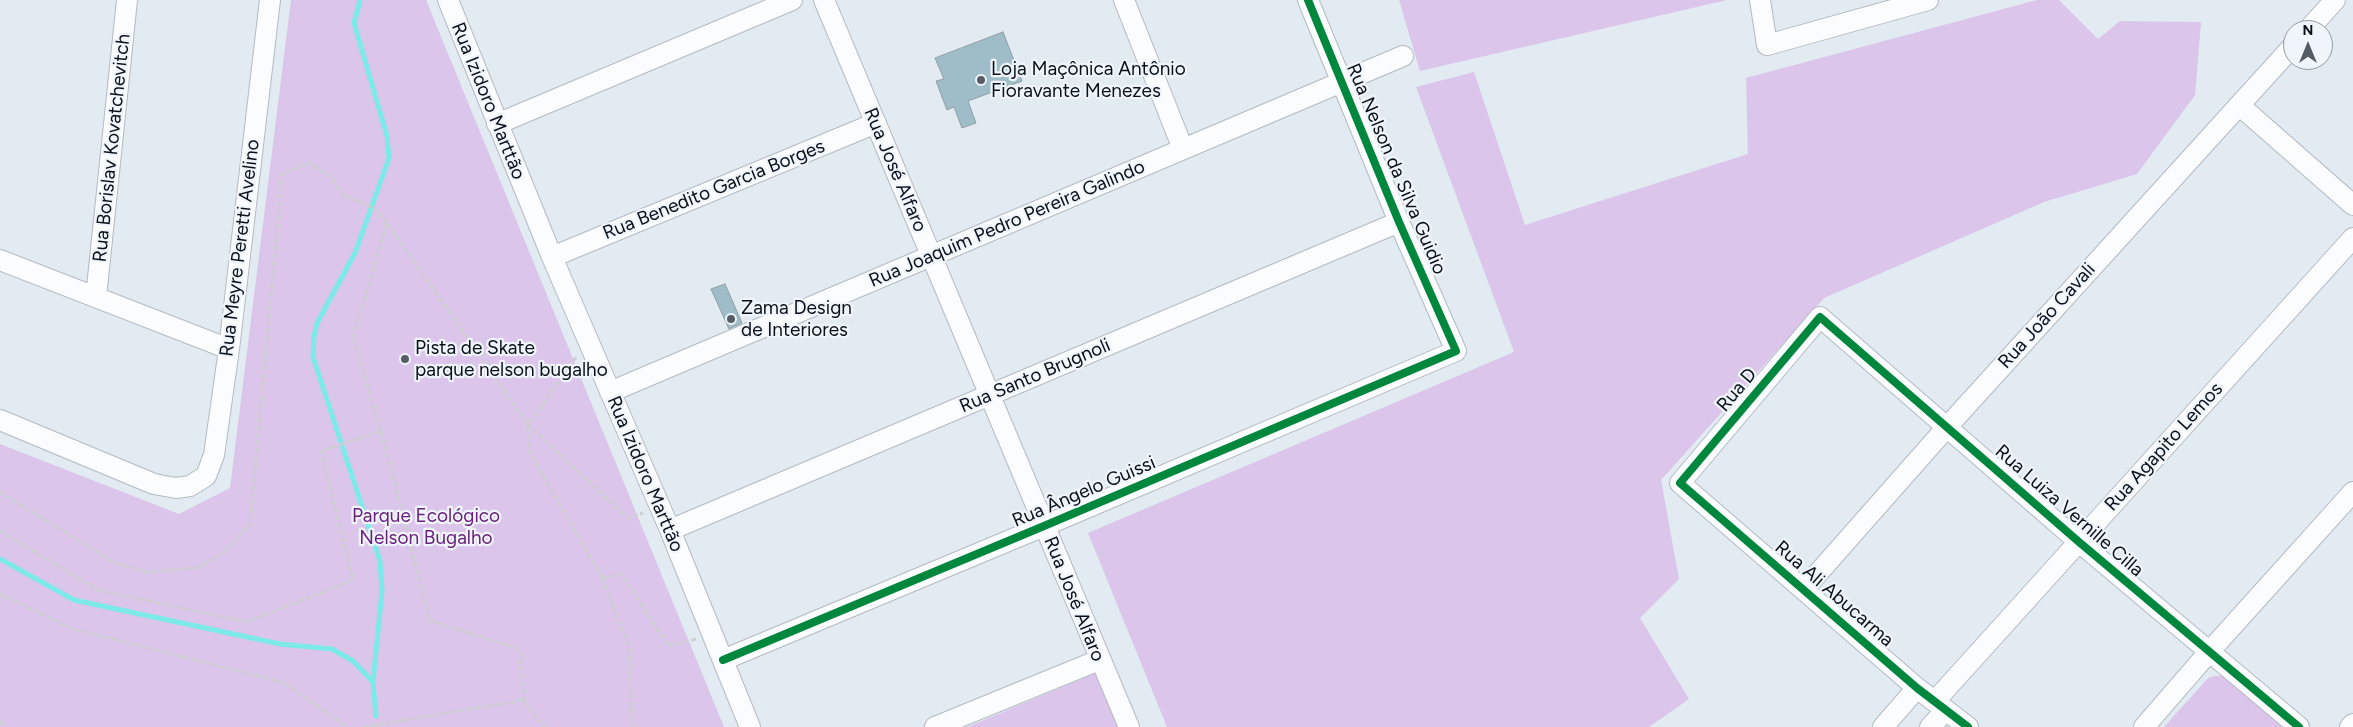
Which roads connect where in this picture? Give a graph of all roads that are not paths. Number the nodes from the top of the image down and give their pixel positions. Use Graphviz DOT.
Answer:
graph roads {
  1 [pos="127,0"];
  2 [pos="270,0"];
  3 [pos="448,0"];
  4 [pos="792,0"];
  5 [pos="824,0"];
  6 [pos="1124,0"];
  7 [pos="1308,0"];
  8 [pos="1760,0"];
  9 [pos="1928,0"];
  10 [pos="2335,0"];
  11 [pos="2317,20"];
  12 [pos="1403,56"];
  13 [pos="2283,57"];
  14 [pos="1342,82"];
  15 [pos="2239,105"];
  16 [pos="876,123"];
  17 [pos="497,124"];
  18 [pos="1183,149"];
  19 [pos="2353,205"];
  20 [pos="1399,222"];
  21 [pos="2353,238"];
  22 [pos="931,256"];
  23 [pos="552,257"];
  24 [pos="0,260"];
  25 [pos="96,297"];
  26 [pos="1820,317"];
  27 [pos="229,349"];
  28 [pos="1456,351"];
  29 [pos="610,392"];
  30 [pos="990,395"];
  31 [pos="0,420"];
  32 [pos="1947,427"];
  33 [pos="1680,484"];
  34 [pos="2353,492"];
  35 [pos="1044,526"];
  36 [pos="670,530"];
  37 [pos="2079,542"];
  38 [pos="1804,589"];
  39 [pos="2209,652"];
  40 [pos="723,660"];
  41 [pos="1099,660"];
  42 [pos="1917,688"];
  43 [pos="1941,705"];
  44 [pos="2353,724"];
  45 [pos="750,727"];
  46 [pos="935,727"];
  47 [pos="1129,727"];
  48 [pos="1883,727"];
  49 [pos="1930,727"];
  50 [pos="1968,727"];
  51 [pos="2144,727"];
  52 [pos="2299,727"];
  53 [pos="2350,727"];
  1 -- 25 [label="street, Rua Borislav Kovatchevitch"];
  2 -- 27 [label="street, Rua Meyre Peretti Avelino"];
  3 -- 17 [label="street, Rua Izidoro Marttão"];
  4 -- 17 [label="street"];
  5 -- 16 [label="street, Rua José Alfaro"];
  6 -- 18 [label="street"];
  7 -- 14 [label="street, Rua Nelson da Silva Guidio"];
  8 -- 9 [label="street"];
  10 -- 11 [label="street"];
  12 -- 14 [label="street, Rua Joaquim Pedro Pereira Galindo"];
  13 -- 15 [label="street, Rua João Cavali"];
  14 -- 18 [label="street, Rua Joaquim Pedro Pereira Galindo"];
  14 -- 20 [label="street, Rua Nelson da Silva Guidio"];
  15 -- 19 [label="street"];
  15 -- 32 [label="street, Rua João Cavali"];
  16 -- 22 [label="street, Rua José Alfaro"];
  16 -- 23 [label="street, Rua Benedito Garcia Borges"];
  17 -- 23 [label="street, Rua Izidoro Marttão"];
  18 -- 22 [label="street, Rua Joaquim Pedro Pereira Galindo"];
  20 -- 28 [label="street, Rua Nelson da Silva Guidio"];
  20 -- 30 [label="street, Rua Santo Brugnoli"];
  21 -- 37 [label="street, Rua Agapito Lemos"];
  22 -- 29 [label="street, Rua Joaquim Pedro Pereira Galindo"];
  22 -- 30 [label="street, Rua José Alfaro"];
  23 -- 29 [label="street, Rua Izidoro Marttão"];
  24 -- 25 [label="street"];
  25 -- 27 [label="street"];
  26 -- 32 [label="street, Rua Luiza Vernille Cilla"];
  26 -- 33 [label="street, Rua D"];
  27 -- 31 [label="street, Rua Meyre Peretti Avelino"];
  28 -- 35 [label="street, Rua Ângelo Guissi"];
  29 -- 36 [label="street, Rua Izidoro Marttão"];
  30 -- 35 [label="street, Rua José Alfaro"];
  30 -- 36 [label="street, Rua Santo Brugnoli"];
  32 -- 37 [label="street, Rua Luiza Vernille Cilla"];
  32 -- 38 [label="street, Rua João Cavali"];
  33 -- 38 [label="street, Rua Ali Abucarma"];
  34 -- 39 [label="street"];
  35 -- 40 [label="street, Rua Ângelo Guissi"];
  35 -- 41 [label="street, Rua José Alfaro"];
  36 -- 40 [label="street, Rua Izidoro Marttão"];
  37 -- 39 [label="street, Rua Luiza Vernille Cilla"];
  37 -- 43 [label="street, Rua Agapito Lemos"];
  38 -- 42 [label="street, Rua Ali Abucarma"];
  39 -- 51 [label="street"];
  39 -- 52 [label="street, Rua Luiza Vernille Cilla"];
  40 -- 45 [label="street, Rua Izidoro Marttão"];
  41 -- 46 [label="street"];
  41 -- 47 [label="street, Rua José Alfaro"];
  42 -- 43 [label="street, Rua Ali Abucarma"];
  42 -- 48 [label="street"];
  43 -- 49 [label="street, Rua Agapito Lemos"];
  43 -- 50 [label="street, Rua Ali Abucarma"];
  44 -- 53 [label="street"];
}
